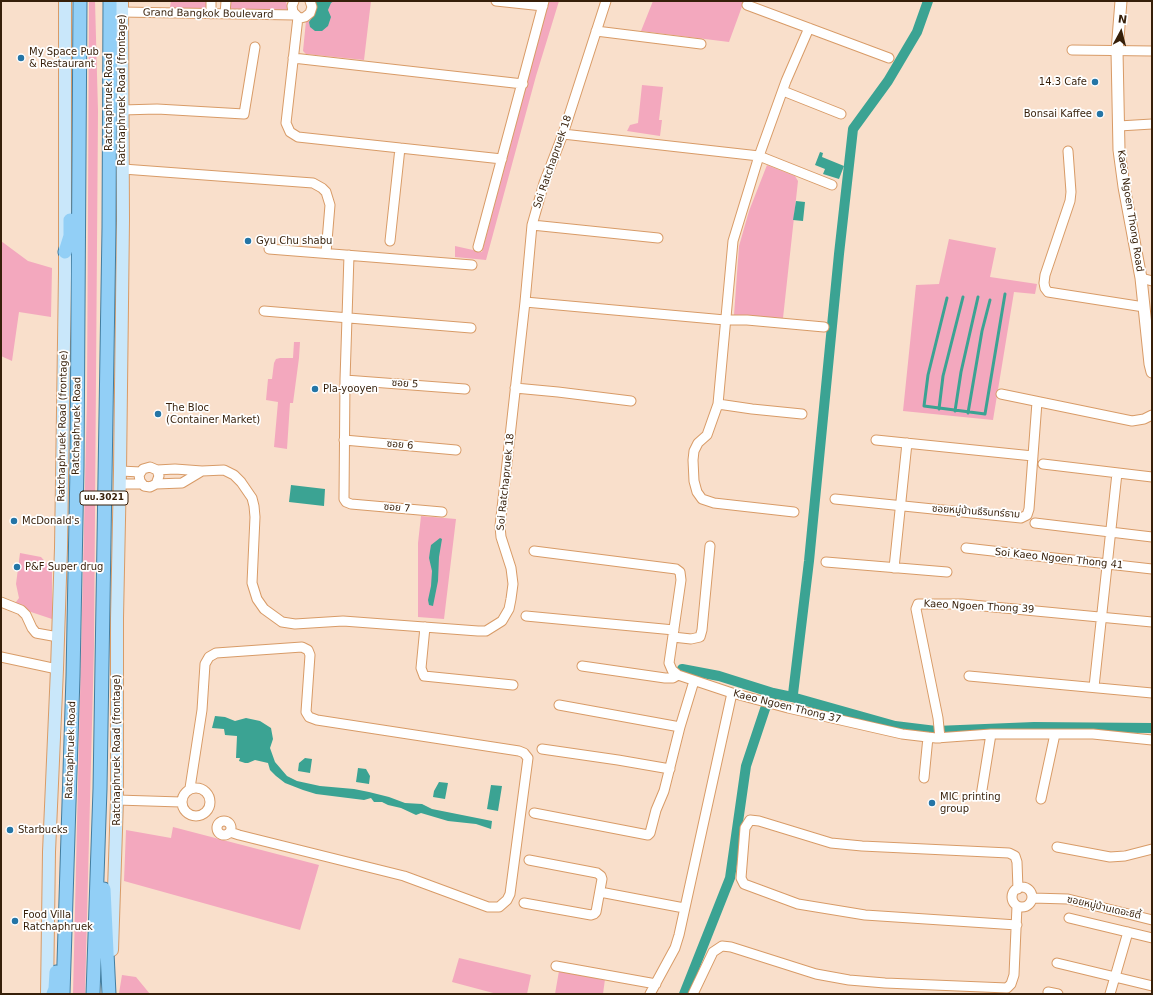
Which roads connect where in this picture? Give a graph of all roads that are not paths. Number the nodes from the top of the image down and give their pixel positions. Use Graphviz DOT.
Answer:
graph roads {
  1 [pos="66,1"];
  2 [pos="80,1"];
  3 [pos="110,1"];
  4 [pos="211,1"];
  5 [pos="226,1"];
  6 [pos="294,1"];
  7 [pos="310,1"];
  8 [pos="496,1"];
  9 [pos="606,1"];
  10 [pos="1121,1"];
  11 [pos="544,4"];
  12 [pos="747,5"];
  13 [pos="122,7"];
  14 [pos="211,14"];
  15 [pos="226,14"];
  16 [pos="297,16"];
  17 [pos="809,28"];
  18 [pos="596,31"];
  19 [pos="80,42"];
  20 [pos="701,44"];
  21 [pos="255,47"];
  22 [pos="1072,50"];
  23 [pos="1117,51"];
  24 [pos="1152,51"];
  25 [pos="294,58"];
  26 [pos="889,58"];
  27 [pos="523,84"];
  28 [pos="783,91"];
  29 [pos="122,110"];
  30 [pos="841,114"];
  31 [pos="1152,124"];
  32 [pos="1119,126"];
  33 [pos="562,134"];
  34 [pos="400,148"];
  35 [pos="1068,152"];
  36 [pos="759,156"];
  37 [pos="502,160"];
  38 [pos="123,169"];
  39 [pos="832,185"];
  40 [pos="532,225"];
  41 [pos="658,238"];
  42 [pos="390,241"];
  43 [pos="478,247"];
  44 [pos="269,249"];
  45 [pos="65,252"];
  46 [pos="326,252"];
  47 [pos="349,254"];
  48 [pos="472,265"];
  49 [pos="1147,280"];
  50 [pos="525,302"];
  51 [pos="1144,307"];
  52 [pos="264,311"];
  53 [pos="347,318"];
  54 [pos="725,320"];
  55 [pos="824,327"];
  56 [pos="471,328"];
  57 [pos="1152,372"];
  58 [pos="345,380"];
  59 [pos="515,388"];
  60 [pos="464,389"];
  61 [pos="1001,394"];
  62 [pos="631,401"];
  63 [pos="1037,402"];
  64 [pos="718,404"];
  65 [pos="802,414"];
  66 [pos="1152,415"];
  67 [pos="344,440"];
  68 [pos="876,440"];
  69 [pos="907,443"];
  70 [pos="456,450"];
  71 [pos="1033,456"];
  72 [pos="1043,464"];
  73 [pos="156,470"];
  74 [pos="120,471"];
  75 [pos="202,471"];
  76 [pos="140,472"];
  77 [pos="1117,473"];
  78 [pos="1152,477"];
  79 [pos="157,483"];
  80 [pos="120,484"];
  81 [pos="142,484"];
  82 [pos="835,499"];
  83 [pos="901,506"];
  84 [pos="442,512"];
  85 [pos="794,512"];
  86 [pos="1035,523"];
  87 [pos="1110,532"];
  88 [pos="1152,537"];
  89 [pos="710,546"];
  90 [pos="966,548"];
  91 [pos="534,551"];
  92 [pos="826,562"];
  93 [pos="1107,564"];
  94 [pos="894,568"];
  95 [pos="1152,569"];
  96 [pos="947,572"];
  97 [pos="1,602"];
  98 [pos="526,616"];
  99 [pos="1101,617"];
  100 [pos="1152,622"];
  101 [pos="425,627"];
  102 [pos="674,633"];
  103 [pos="58,637"];
  104 [pos="1,656"];
  105 [pos="582,666"];
  106 [pos="57,669"];
  107 [pos="678,675"];
  108 [pos="969,676"];
  109 [pos="694,681"];
  110 [pos="513,685"];
  111 [pos="1094,687"];
  112 [pos="1152,693"];
  113 [pos="732,694"];
  114 [pos="559,705"];
  115 [pos="680,727"];
  116 [pos="991,734"];
  117 [pos="1055,734"];
  118 [pos="928,737"];
  119 [pos="940,738"];
  120 [pos="1152,740"];
  121 [pos="542,749"];
  122 [pos="670,769"];
  123 [pos="924,778"];
  124 [pos="190,788"];
  125 [pos="100,789"];
  126 [pos="981,796"];
  127 [pos="1040,799"];
  128 [pos="117,800"];
  129 [pos="181,802"];
  130 [pos="204,813"];
  131 [pos="534,813"];
  132 [pos="68,835"];
  133 [pos="1057,848"];
  134 [pos="1152,849"];
  135 [pos="529,860"];
  136 [pos="1018,888"];
  137 [pos="600,892"];
  138 [pos="1032,898"];
  139 [pos="524,903"];
  140 [pos="1017,906"];
  141 [pos="684,908"];
  142 [pos="1069,918"];
  143 [pos="1152,920"];
  144 [pos="1017,925"];
  145 [pos="1128,932"];
  146 [pos="1152,938"];
  147 [pos="1057,963"];
  148 [pos="556,966"];
  149 [pos="1116,977"];
  150 [pos="656,984"];
  151 [pos="1152,986"];
  152 [pos="1048,992"];
  153 [pos="47,994"];
  154 [pos="53,994"];
  155 [pos="64,994"];
  156 [pos="93,994"];
  157 [pos="110,994"];
  158 [pos="650,994"];
  159 [pos="693,994"];
  160 [pos="1058,994"];
  161 [pos="1110,994"];
  1 -- 45 [label="main road, Ratchaphruek Road (frontage)"];
  2 -- 19 [label="main road, Ratchaphruek Road / นบ.3021"];
  3 -- 125 [label="main road, Ratchaphruek Road / นบ.3021"];
  4 -- 14 [label="street"];
  5 -- 15 [label="street"];
  6 -- 16 [label="street"];
  7 -- 16 [label="street"];
  8 -- 11 [label="street"];
  9 -- 18 [label="street, Soi Ratchapruek 18"];
  10 -- 23 [label="street, Kaeo Ngoen Thong Road"];
  11 -- 27 [label="street"];
  12 -- 17 [label="street"];
  13 -- 14 [label="street, Grand Bangkok Boulevard"];
  13 -- 29 [label="main road, Ratchaphruek Road (frontage) / นบ.3021"];
  14 -- 15 [label="street, Grand Bangkok Boulevard"];
  15 -- 16 [label="street, Grand Bangkok Boulevard"];
  16 -- 25 [label="street"];
  17 -- 26 [label="street"];
  17 -- 28 [label="street"];
  18 -- 20 [label="street"];
  18 -- 33 [label="street, Soi Ratchapruek 18"];
  19 -- 45 [label="main road"];
  19 -- 132 [label="main road, Ratchaphruek Road / นบ.3021"];
  21 -- 29 [label="street"];
  22 -- 23 [label="street"];
  23 -- 24 [label="street"];
  23 -- 32 [label="street, Kaeo Ngoen Thong Road"];
  25 -- 27 [label="street"];
  25 -- 34 [label="street"];
  27 -- 37 [label="street"];
  28 -- 30 [label="street"];
  28 -- 36 [label="street"];
  29 -- 38 [label="main road, Ratchaphruek Road (frontage) / นบ.3021"];
  31 -- 32 [label="street"];
  32 -- 49 [label="street, Kaeo Ngoen Thong Road"];
  33 -- 36 [label="street"];
  33 -- 40 [label="street, Soi Ratchapruek 18"];
  34 -- 37 [label="street"];
  34 -- 42 [label="street"];
  35 -- 51 [label="street"];
  36 -- 39 [label="street"];
  36 -- 54 [label="street"];
  37 -- 43 [label="street"];
  38 -- 46 [label="street"];
  38 -- 74 [label="main road, Ratchaphruek Road (frontage) / นบ.3021"];
  40 -- 41 [label="street"];
  40 -- 50 [label="street, Soi Ratchapruek 18"];
  44 -- 46 [label="street"];
  45 -- 103 [label="main road, Ratchaphruek Road (frontage)"];
  46 -- 47 [label="street"];
  47 -- 48 [label="street"];
  47 -- 53 [label="street"];
  49 -- 51 [label="street, Kaeo Ngoen Thong Road"];
  50 -- 54 [label="street"];
  50 -- 59 [label="street, Soi Ratchapruek 18"];
  51 -- 57 [label="street, Kaeo Ngoen Thong Road"];
  52 -- 53 [label="street"];
  53 -- 56 [label="street"];
  53 -- 58 [label="street"];
  54 -- 55 [label="street"];
  54 -- 64 [label="street"];
  58 -- 60 [label="street, ซอย 5"];
  58 -- 67 [label="street"];
  59 -- 62 [label="street"];
  59 -- 101 [label="street, Soi Ratchapruek 18"];
  61 -- 63 [label="street"];
  63 -- 66 [label="street"];
  63 -- 71 [label="street, ซอยหมู่บ้านธีรินทร์ธาม"];
  64 -- 65 [label="street"];
  64 -- 85 [label="street"];
  67 -- 70 [label="street, ซอย 6"];
  67 -- 84 [label="street, ซอย 7"];
  68 -- 69 [label="street"];
  69 -- 71 [label="street"];
  69 -- 83 [label="street"];
  71 -- 83 [label="street, ซอยหมู่บ้านธีรินทร์ธาม"];
  72 -- 77 [label="street"];
  73 -- 75 [label="street, Soi Ratchapruek 18"];
  73 -- 76 [label="street, Soi Ratchapruek 18"];
  73 -- 79 [label="street"];
  74 -- 76 [label="street, Soi Ratchapruek 18"];
  74 -- 80 [label="main road, Ratchaphruek Road (frontage) / นบ.3021"];
  75 -- 79 [label="street, Soi Ratchapruek 18"];
  75 -- 101 [label="street, Soi Ratchapruek 18"];
  76 -- 81 [label="street"];
  77 -- 78 [label="street"];
  77 -- 87 [label="street"];
  79 -- 81 [label="street, Soi Ratchapruek 18"];
  80 -- 81 [label="street, Soi Ratchapruek 18"];
  80 -- 128 [label="main road, Ratchaphruek Road (frontage) / นบ.3021"];
  82 -- 83 [label="street, ซอยหมู่บ้านธีรินทร์ธาม"];
  83 -- 94 [label="street"];
  86 -- 87 [label="street"];
  87 -- 88 [label="street"];
  87 -- 93 [label="street"];
  89 -- 102 [label="street"];
  90 -- 93 [label="street, Soi Kaeo Ngoen Thong 41"];
  91 -- 102 [label="street"];
  92 -- 94 [label="street"];
  93 -- 95 [label="street, Soi Kaeo Ngoen Thong 41"];
  93 -- 99 [label="street"];
  94 -- 96 [label="street"];
  97 -- 103 [label="street"];
  98 -- 102 [label="street"];
  99 -- 100 [label="street, Kaeo Ngoen Thong 39"];
  99 -- 111 [label="street"];
  99 -- 119 [label="street, Kaeo Ngoen Thong 39"];
  101 -- 110 [label="street"];
  102 -- 107 [label="street"];
  103 -- 106 [label="main road, Ratchaphruek Road (frontage)"];
  104 -- 106 [label="street"];
  105 -- 107 [label="street"];
  106 -- 153 [label="main road, Ratchaphruek Road (frontage)"];
  107 -- 109 [label="street, Kaeo Ngoen Thong 37"];
  108 -- 111 [label="street"];
  109 -- 113 [label="street, Kaeo Ngoen Thong 37"];
  109 -- 115 [label="street"];
  111 -- 112 [label="street"];
  113 -- 118 [label="street, Kaeo Ngoen Thong 37"];
  113 -- 141 [label="street"];
  114 -- 115 [label="street"];
  115 -- 122 [label="street"];
  116 -- 117 [label="street, Kaeo Ngoen Thong 37"];
  116 -- 119 [label="street, Kaeo Ngoen Thong 37"];
  116 -- 126 [label="street"];
  117 -- 120 [label="street, Kaeo Ngoen Thong 37"];
  117 -- 127 [label="street"];
  118 -- 119 [label="street, Kaeo Ngoen Thong 37"];
  118 -- 123 [label="street"];
  121 -- 122 [label="street"];
  122 -- 131 [label="street"];
  124 -- 129 [label="street"];
  124 -- 130 [label="street"];
  124 -- 130 [label="street"];
  125 -- 156 [label="main road, Ratchaphruek Road / นบ.3021"];
  125 -- 157 [label="main road"];
  128 -- 129 [label="street"];
  128 -- 157 [label="main road, Ratchaphruek Road (frontage) / นบ.3021"];
  129 -- 130 [label="street"];
  132 -- 154 [label="main road"];
  132 -- 155 [label="main road, Ratchaphruek Road / นบ.3021"];
  133 -- 134 [label="street"];
  135 -- 137 [label="street"];
  136 -- 138 [label="street"];
  136 -- 140 [label="street"];
  136 -- 144 [label="street"];
  137 -- 139 [label="street"];
  137 -- 141 [label="street"];
  138 -- 140 [label="street, ซอยหมู่บ้านเดอะซิตี้"];
  138 -- 143 [label="street, ซอยหมู่บ้านเดอะซิตี้"];
  140 -- 144 [label="street"];
  141 -- 150 [label="street"];
  142 -- 145 [label="street"];
  144 -- 159 [label="street"];
  145 -- 146 [label="street"];
  145 -- 149 [label="street"];
  147 -- 149 [label="street"];
  148 -- 150 [label="street"];
  149 -- 151 [label="street"];
  149 -- 161 [label="street"];
  150 -- 158 [label="street"];
  152 -- 160 [label="street"];
}
